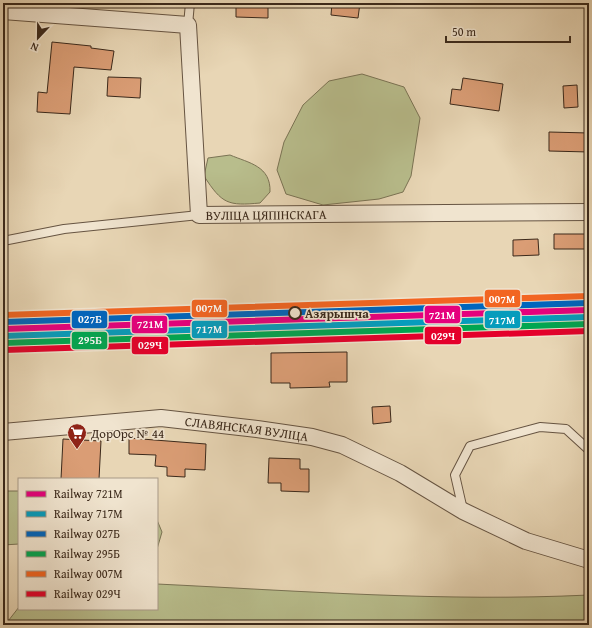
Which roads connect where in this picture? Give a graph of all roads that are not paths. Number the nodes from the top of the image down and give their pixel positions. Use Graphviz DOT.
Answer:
graph roads {
  1 [pos="190,3"];
  2 [pos="3,11"];
  3 [pos="188,25"];
  4 [pos="589,212"];
  5 [pos="199,215"];
  6 [pos="3,241"];
  7 [pos="3,432"];
  8 [pos="589,449"];
  9 [pos="463,511"];
  10 [pos="589,560"];
  1 -- 3 [label="lane"];
  2 -- 3 [label="street"];
  3 -- 5 [label="street, ВУЛІЦА ЦЯПІНСКАГА"];
  4 -- 5 [label="street, ВУЛІЦА ЦЯПІНСКАГА"];
  5 -- 6 [label="lane"];
  7 -- 9 [label="street, СЛАВЯНСКАЯ ВУЛІЦА"];
  8 -- 9 [label="lane"];
  9 -- 10 [label="street, СЛАВЯНСКАЯ ВУЛІЦА"];
}
